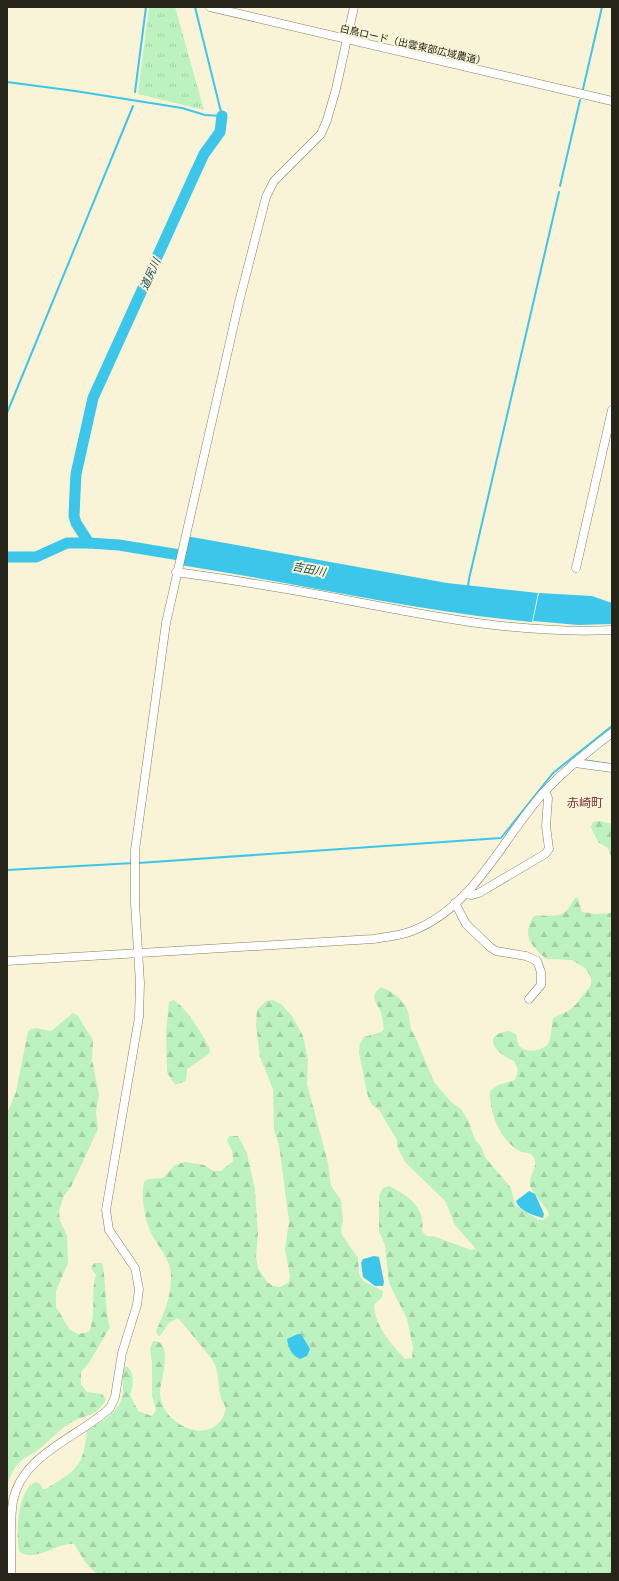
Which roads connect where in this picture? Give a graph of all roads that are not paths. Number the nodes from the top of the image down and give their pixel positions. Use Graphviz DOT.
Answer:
graph roads {
  1 [pos="210,7"];
  2 [pos="354,7"];
  3 [pos="347,40"];
  4 [pos="612,102"];
  5 [pos="612,410"];
  6 [pos="576,568"];
  7 [pos="177,570"];
  8 [pos="612,630"];
  9 [pos="612,734"];
  10 [pos="576,763"];
  11 [pos="612,768"];
  12 [pos="545,792"];
  13 [pos="465,894"];
  14 [pos="455,903"];
  15 [pos="138,952"];
  16 [pos="7,961"];
  17 [pos="529,999"];
  18 [pos="11,1574"];
  1 -- 3 [label="street, 白鳥ロード（出雲東部広域農道）"];
  2 -- 3 [label="street"];
  3 -- 4 [label="street, 白鳥ロード（出雲東部広域農道）"];
  3 -- 7 [label="street"];
  5 -- 6 [label="street"];
  7 -- 8 [label="street"];
  7 -- 15 [label="street"];
  9 -- 10 [label="street"];
  10 -- 11 [label="street"];
  10 -- 12 [label="street"];
  12 -- 13 [label="street"];
  12 -- 13 [label="street"];
  13 -- 14 [label="street"];
  14 -- 15 [label="street"];
  14 -- 17 [label="street"];
  15 -- 16 [label="street"];
  15 -- 18 [label="street"];
}
